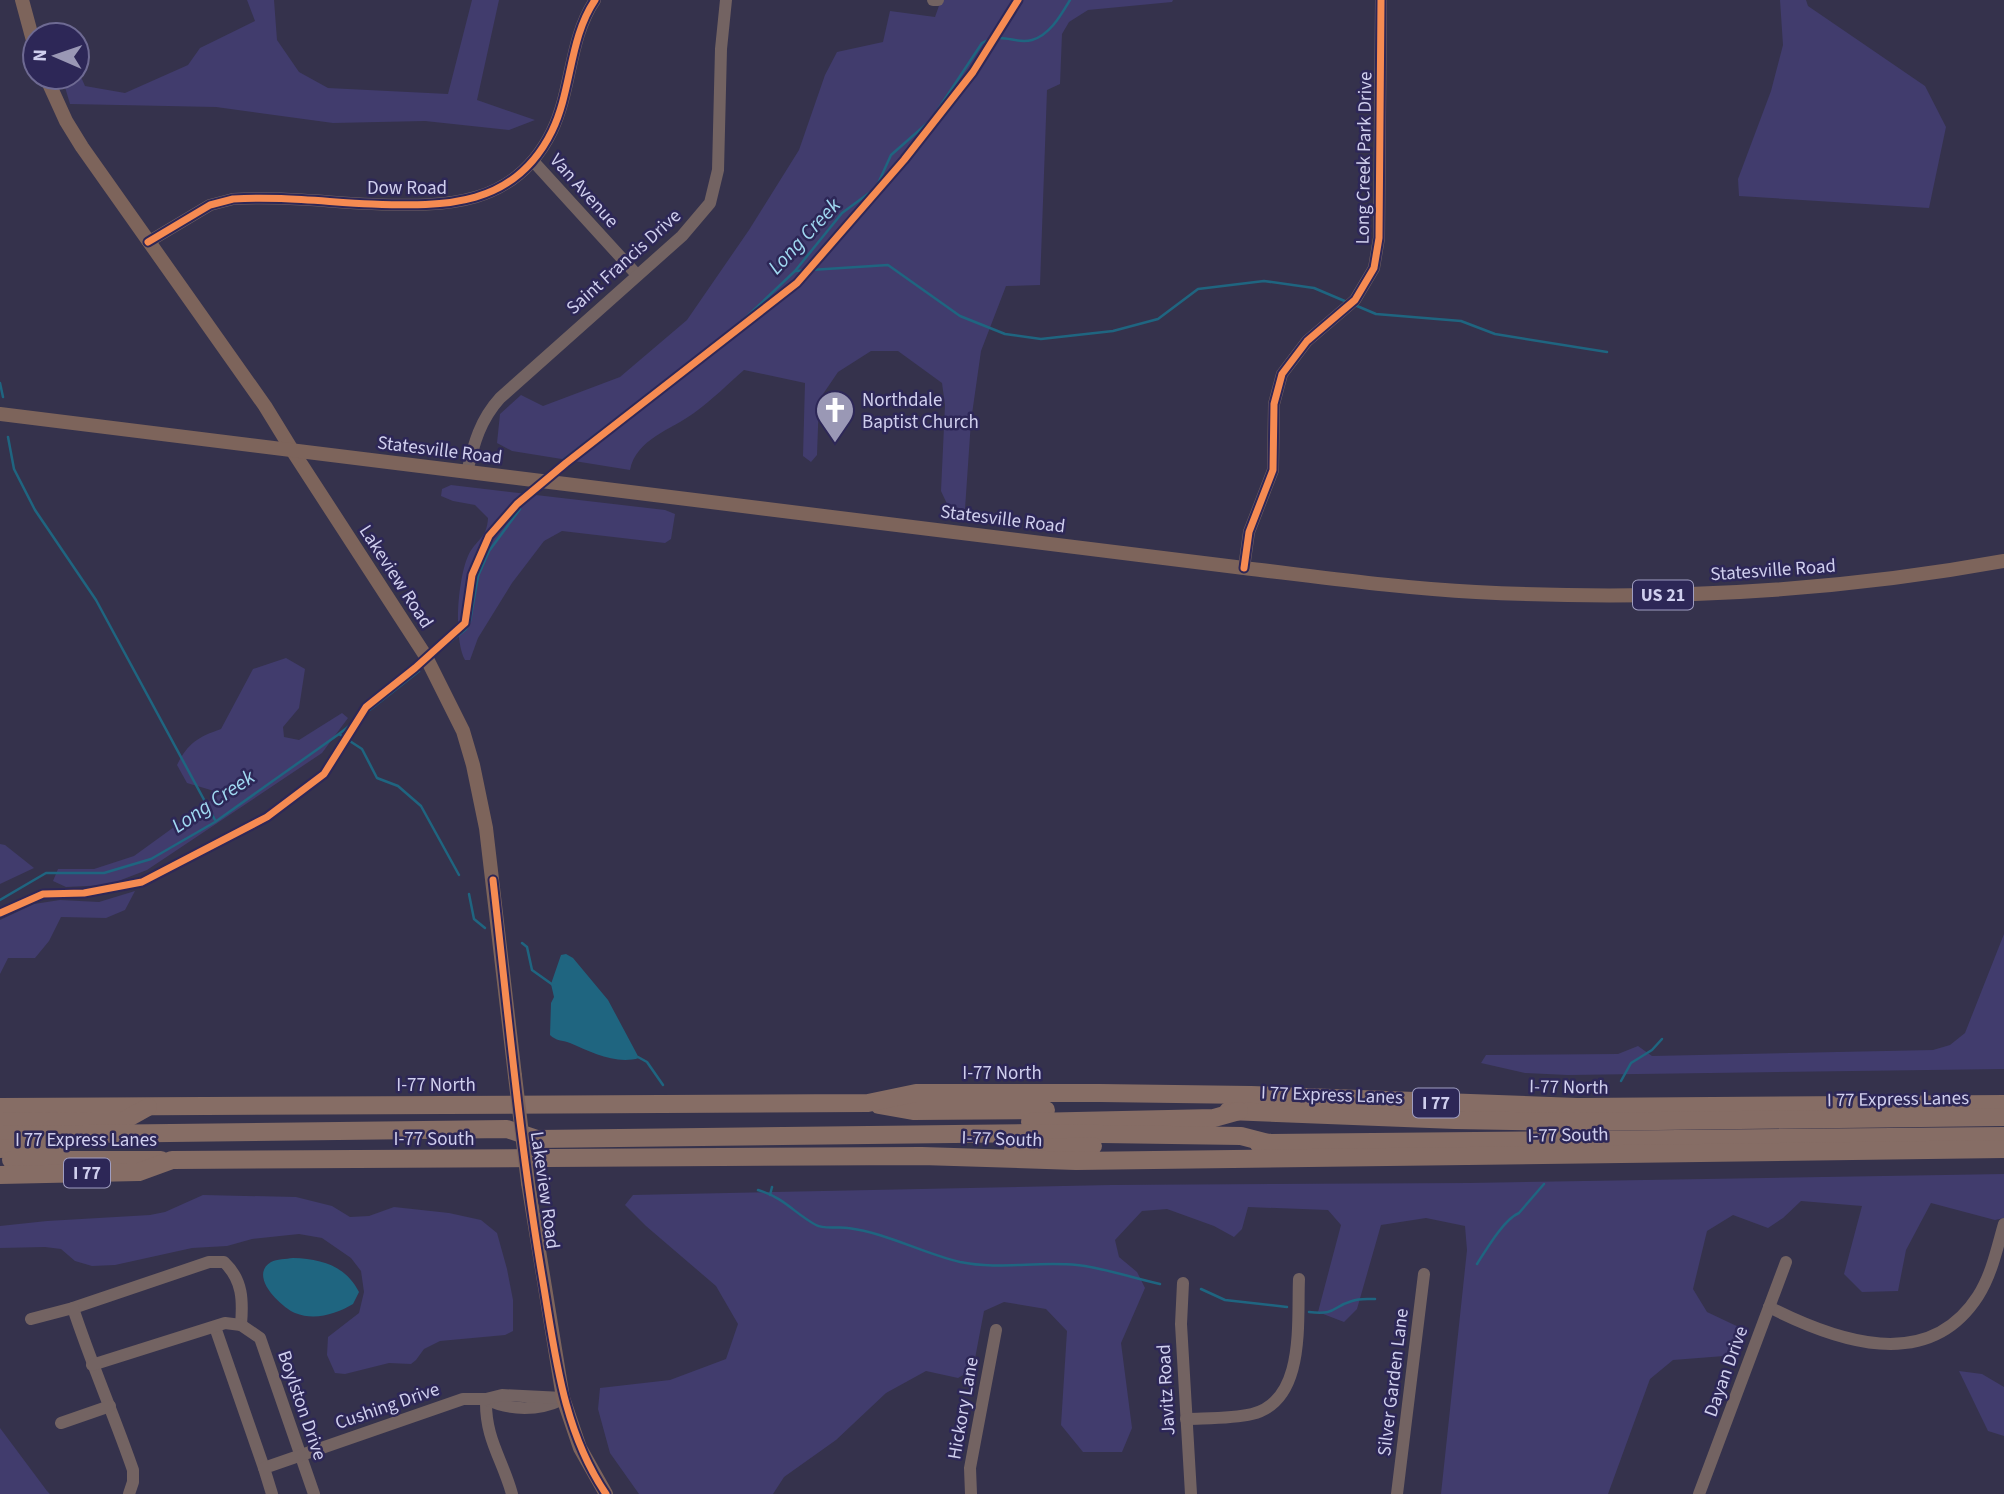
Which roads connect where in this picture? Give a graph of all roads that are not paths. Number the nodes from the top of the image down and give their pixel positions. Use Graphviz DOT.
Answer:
graph roads {
  1 [pos="22,0"];
  2 [pos="595,0"];
  3 [pos="726,0"];
  4 [pos="933,0"];
  5 [pos="938,0"];
  6 [pos="1381,0"];
  7 [pos="28,21"];
  8 [pos="52,91"];
  9 [pos="533,161"];
  10 [pos="148,242"];
  11 [pos="637,275"];
  12 [pos="0,414"];
  13 [pos="292,450"];
  14 [pos="467,472"];
  15 [pos="2004,561"];
  16 [pos="1244,568"];
  17 [pos="869,1103"];
  18 [pos="2004,1104"];
  19 [pos="151,1105"];
  20 [pos="0,1107"];
  21 [pos="1239,1111"];
  22 [pos="2004,1117"];
  23 [pos="0,1122"];
  24 [pos="482,1134"];
  25 [pos="522,1134"];
  26 [pos="561,1134"];
  27 [pos="0,1135"];
  28 [pos="2004,1136"];
  29 [pos="1268,1143"];
  30 [pos="0,1149"];
  31 [pos="2004,1149"];
  32 [pos="922,1156"];
  33 [pos="0,1160"];
  34 [pos="172,1160"];
  35 [pos="0,1175"];
  36 [pos="2004,1224"];
  37 [pos="1786,1262"];
  38 [pos="1424,1274"];
  39 [pos="1299,1279"];
  40 [pos="1183,1283"];
  41 [pos="1769,1307"];
  42 [pos="73,1308"];
  43 [pos="31,1320"];
  44 [pos="241,1325"];
  45 [pos="215,1326"];
  46 [pos="996,1330"];
  47 [pos="92,1365"];
  48 [pos="563,1398"];
  49 [pos="486,1399"];
  50 [pos="110,1406"];
  51 [pos="1186,1419"];
  52 [pos="61,1423"];
  53 [pos="301,1455"];
  54 [pos="264,1468"];
  55 [pos="511,1492"];
  56 [pos="129,1494"];
  57 [pos="272,1494"];
  58 [pos="314,1494"];
  59 [pos="498,1494"];
  60 [pos="606,1494"];
  61 [pos="971,1494"];
  62 [pos="1191,1494"];
  63 [pos="1397,1494"];
  64 [pos="1699,1494"];
  1 -- 7 [label="main road"];
  2 -- 9 [label="street, Dow Road"];
  3 -- 11 [label="street, Saint Francis Drive"];
  4 -- 5 [label="street"];
  6 -- 16 [label="street, Long Creek Park Drive"];
  8 -- 10 [label="main road, Lakeview Road"];
  9 -- 10 [label="street, Dow Road"];
  9 -- 11 [label="street, Van Avenue"];
  10 -- 13 [label="main road, Lakeview Road"];
  11 -- 14 [label="street, Saint Francis Drive"];
  12 -- 13 [label="main road, Statesville Road / US 21"];
  13 -- 14 [label="main road, Statesville Road / US 21"];
  13 -- 25 [label="main road, Lakeview Road, bridge"];
  14 -- 16 [label="main road, Statesville Road / US 21"];
  15 -- 16 [label="main road, Statesville Road / US 21"];
  17 -- 18 [label="highway, I-77 North / I 77"];
  17 -- 19 [label="highway, I-77 North / I 77"];
  17 -- 21 [label="highway, I 77 Express Lanes / I 77"];
  19 -- 20 [label="highway, I-77 North / I 77"];
  19 -- 23 [label="highway, I 77 Express Lanes / I 77"];
  21 -- 22 [label="highway, I 77 Express Lanes / I 77"];
  21 -- 26 [label="highway"];
  24 -- 25 [label="highway"];
  24 -- 27 [label="highway"];
  24 -- 30 [label="highway"];
  25 -- 26 [label="highway"];
  25 -- 48 [label="main road, Lakeview Road, bridge"];
  26 -- 29 [label="highway"];
  28 -- 29 [label="highway, I 77 Express Lanes / I 77"];
  29 -- 32 [label="highway, I 77 Express Lanes / I 77"];
  31 -- 32 [label="highway, I-77 South / I 77"];
  32 -- 34 [label="highway, I-77 South / I 77"];
  33 -- 34 [label="highway, I 77 Express Lanes / I 77"];
  34 -- 35 [label="highway, I-77 South / I 77"];
  36 -- 41 [label="street"];
  37 -- 41 [label="street, Dayan Drive"];
  38 -- 63 [label="street, Silver Garden Lane"];
  39 -- 51 [label="street"];
  40 -- 51 [label="street, Javitz Road"];
  41 -- 64 [label="street, Dayan Drive"];
  42 -- 43 [label="street"];
  42 -- 44 [label="street"];
  42 -- 47 [label="street"];
  44 -- 45 [label="street"];
  44 -- 53 [label="street, Boylston Drive"];
  45 -- 47 [label="street"];
  45 -- 54 [label="street"];
  46 -- 61 [label="street, Hickory Lane"];
  47 -- 50 [label="street"];
  48 -- 49 [label="street, Cushing Drive"];
  48 -- 60 [label="main road, Lakeview Road"];
  49 -- 53 [label="street, Cushing Drive"];
  49 -- 55 [label="street"];
  50 -- 52 [label="street"];
  50 -- 56 [label="street"];
  51 -- 62 [label="street, Javitz Road"];
  53 -- 54 [label="street, Cushing Drive"];
  53 -- 58 [label="street, Boylston Drive"];
  54 -- 57 [label="street"];
  55 -- 59 [label="street"];
}
